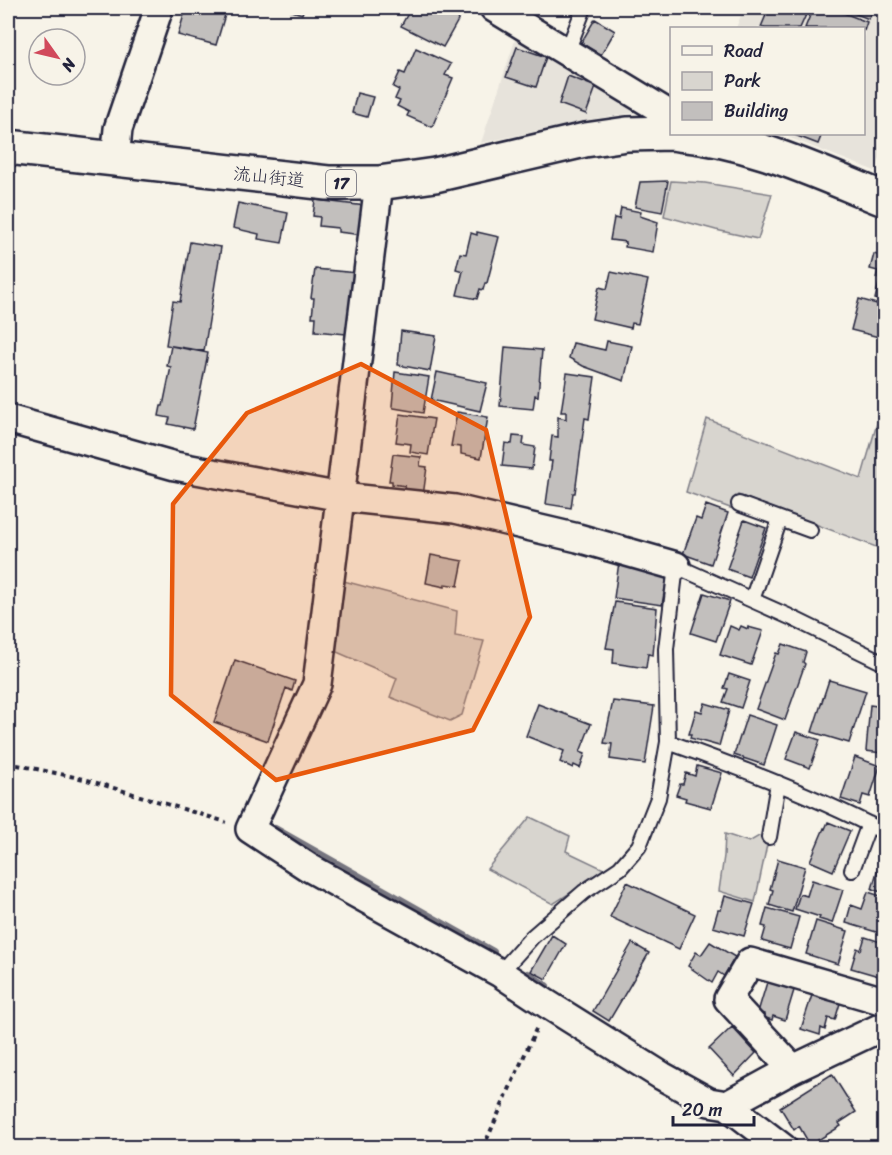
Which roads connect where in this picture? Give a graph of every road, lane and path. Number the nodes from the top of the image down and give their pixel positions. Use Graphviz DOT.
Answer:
graph roads {
  1 [pos="159,8"];
  2 [pos="494,8"];
  3 [pos="584,8"];
  4 [pos="567,52"];
  5 [pos="670,115"];
  6 [pos="670,133"];
  7 [pos="700,135"];
  8 [pos="8,147"];
  9 [pos="115,160"];
  10 [pos="379,183"];
  11 [pos="885,199"];
  12 [pos="8,418"];
  13 [pos="341,497"];
  14 [pos="739,504"];
  15 [pos="780,519"];
  16 [pos="810,530"];
  17 [pos="676,566"];
  18 [pos="752,600"];
  19 [pos="885,663"];
  20 [pos="668,742"];
  21 [pos="8,763"];
  22 [pos="778,783"];
  23 [pos="869,824"];
  24 [pos="250,829"];
  25 [pos="885,832"];
  26 [pos="769,837"];
  27 [pos="852,870"];
  28 [pos="500,973"];
  29 [pos="885,1001"];
  30 [pos="547,1004"];
  31 [pos="885,1026"];
  32 [pos="793,1068"];
  33 [pos="727,1105"];
  34 [pos="483,1148"];
  35 [pos="783,1148"];
  1 -- 9 [label="street"];
  2 -- 4 [label="street"];
  3 -- 4 [label="lane"];
  4 -- 5 [label="street"];
  6 -- 10 [label="main road, 流山街道 / 17"];
  7 -- 11 [label="main road"];
  8 -- 9 [label="main road, 流山街道 / 17"];
  9 -- 10 [label="main road, 流山街道 / 17"];
  10 -- 13 [label="street"];
  12 -- 13 [label="street"];
  13 -- 17 [label="street"];
  13 -- 24 [label="street"];
  14 -- 15 [label="lane"];
  15 -- 16 [label="lane"];
  15 -- 18 [label="lane"];
  17 -- 18 [label="lane"];
  17 -- 20 [label="lane"];
  18 -- 19 [label="lane"];
  20 -- 22 [label="lane"];
  20 -- 28 [label="lane"];
  21 -- 24 [label="path"];
  22 -- 23 [label="lane"];
  22 -- 26 [label="lane"];
  23 -- 25 [label="lane"];
  23 -- 27 [label="lane"];
  24 -- 28 [label="street"];
  28 -- 30 [label="street"];
  29 -- 32 [label="street"];
  30 -- 33 [label="street"];
  30 -- 34 [label="path"];
  31 -- 32 [label="street"];
  32 -- 33 [label="street"];
  33 -- 35 [label="street"];
}
